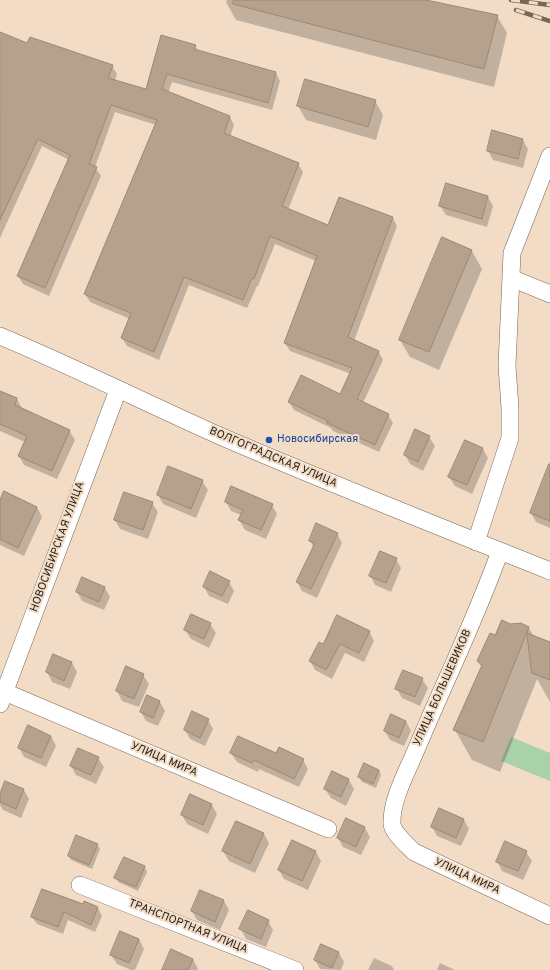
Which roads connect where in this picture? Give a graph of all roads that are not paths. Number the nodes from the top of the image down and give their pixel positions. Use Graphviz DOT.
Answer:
graph roads {
  1 [pos="550,156"];
  2 [pos="511,278"];
  3 [pos="550,294"];
  4 [pos="0,336"];
  5 [pos="118,390"];
  6 [pos="476,542"];
  7 [pos="500,551"];
  8 [pos="550,571"];
  9 [pos="2,695"];
  10 [pos="392,826"];
  11 [pos="328,829"];
  12 [pos="80,885"];
  13 [pos="550,916"];
  14 [pos="295,970"];
  1 -- 2 [label="street"];
  2 -- 3 [label="street"];
  2 -- 6 [label="street"];
  4 -- 5 [label="street, ВОЛГОГРАДСКАЯ УЛИЦА"];
  5 -- 6 [label="street, ВОЛГОГРАДСКАЯ УЛИЦА"];
  5 -- 9 [label="street, НОВОСИБИРСКАЯ УЛИЦА"];
  6 -- 7 [label="street, ВОЛГОГРАДСКАЯ УЛИЦА"];
  7 -- 8 [label="street, ВОЛГОГРАДСКАЯ УЛИЦА"];
  7 -- 10 [label="street, УЛИЦА БОЛЬШЕВИКОВ"];
  9 -- 11 [label="street, УЛИЦА МИРА"];
  10 -- 13 [label="street, УЛИЦА МИРА"];
  12 -- 14 [label="street, ТРАНСПОРТНАЯ УЛИЦА"];
}
